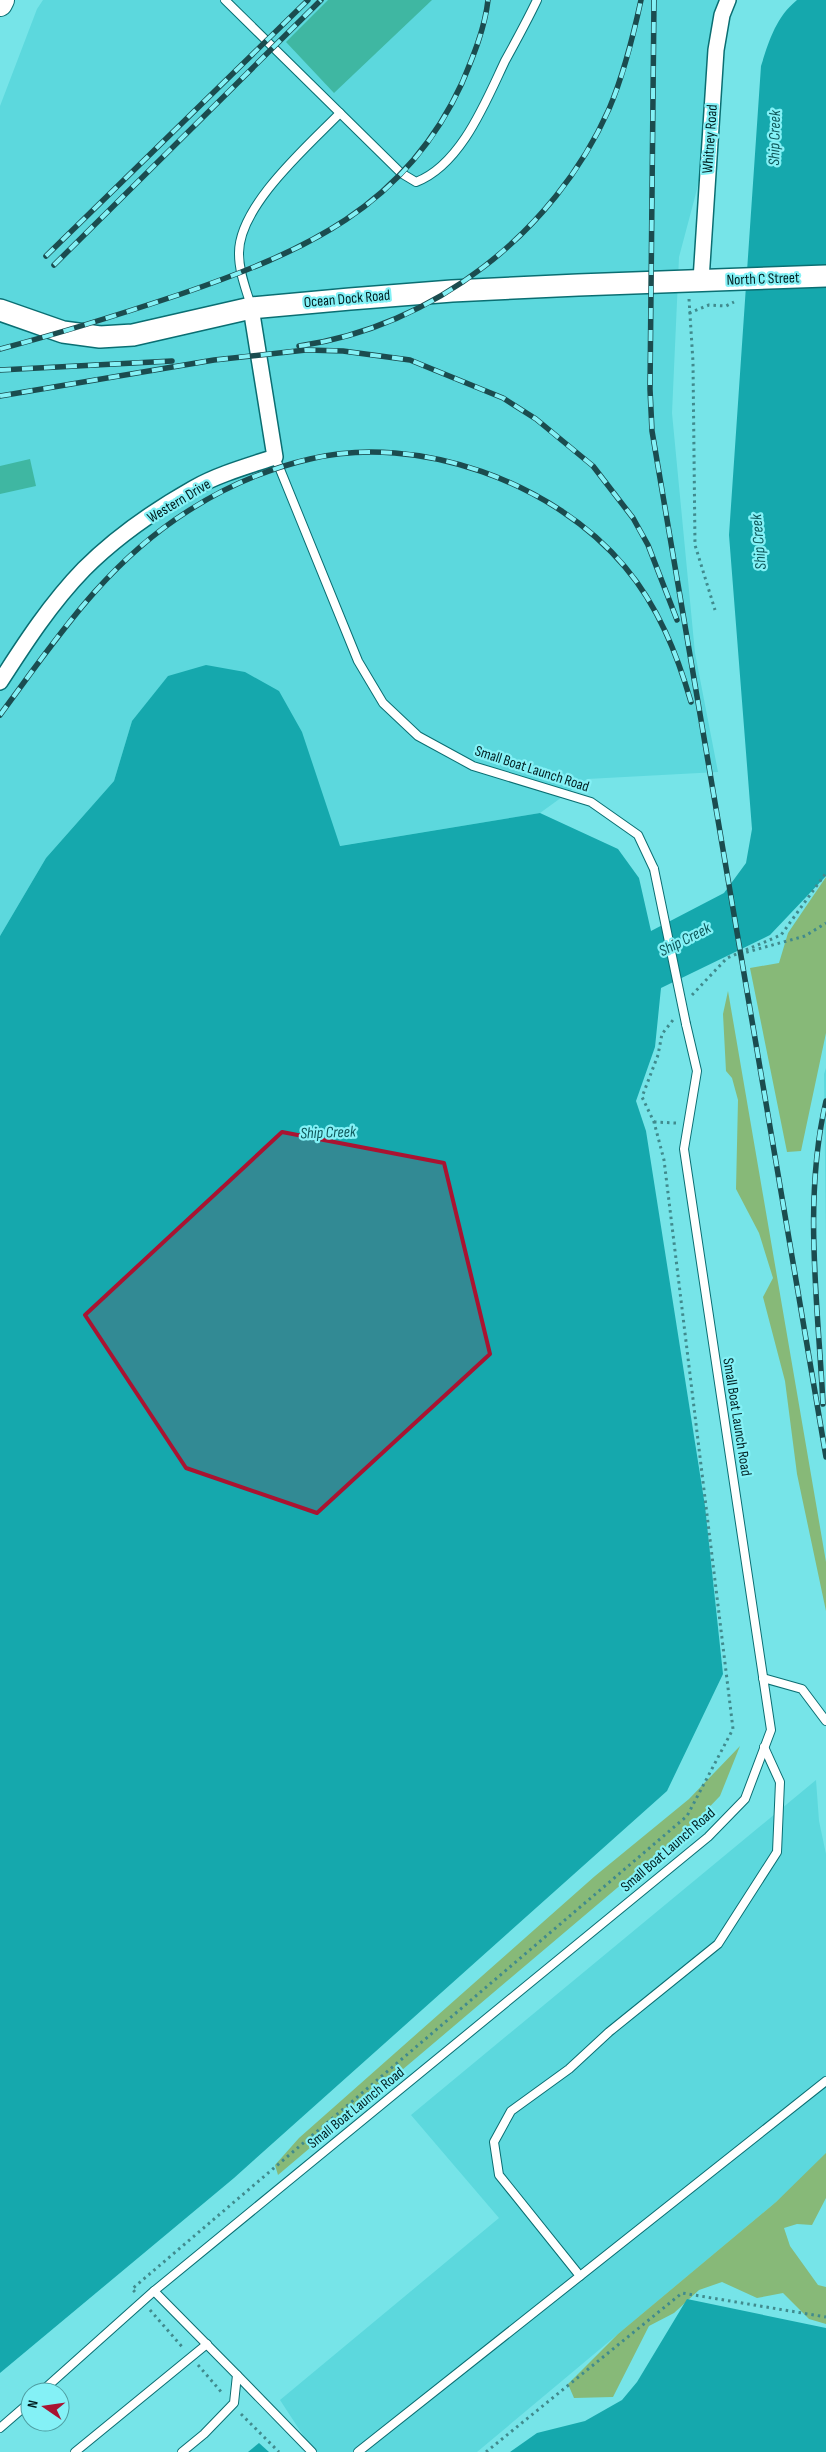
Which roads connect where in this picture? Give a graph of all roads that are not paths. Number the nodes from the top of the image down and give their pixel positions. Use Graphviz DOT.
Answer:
graph roads {
  1 [pos="2,0"];
  2 [pos="225,0"];
  3 [pos="537,0"];
  4 [pos="728,0"];
  5 [pos="0,4"];
  6 [pos="340,114"];
  7 [pos="826,276"];
  8 [pos="698,290"];
  9 [pos="251,308"];
  10 [pos="0,310"];
  11 [pos="275,457"];
  12 [pos="0,682"];
  13 [pos="763,1678"];
  14 [pos="826,1720"];
  15 [pos="764,1747"];
  16 [pos="826,2081"];
  17 [pos="580,2276"];
  18 [pos="154,2291"];
  19 [pos="207,2344"];
  20 [pos="237,2375"];
  21 [pos="52,2382"];
  22 [pos="20,2411"];
  23 [pos="0,2428"];
  24 [pos="75,2452"];
  25 [pos="182,2452"];
  26 [pos="312,2452"];
  27 [pos="358,2452"];
  1 -- 5 [label="main road"];
  2 -- 6 [label="lane"];
  3 -- 6 [label="lane"];
  4 -- 8 [label="street, Whitney Road"];
  6 -- 9 [label="lane"];
  7 -- 8 [label="street, North C Street"];
  8 -- 9 [label="street, Ocean Dock Road"];
  9 -- 10 [label="street, Ocean Dock Road"];
  9 -- 11 [label="street"];
  11 -- 12 [label="street, Western Drive"];
  11 -- 13 [label="lane, Small Boat Launch Road, bridge"];
  13 -- 14 [label="lane"];
  13 -- 15 [label="lane, Small Boat Launch Road"];
  15 -- 17 [label="lane"];
  15 -- 18 [label="lane, Small Boat Launch Road"];
  16 -- 17 [label="lane"];
  17 -- 27 [label="lane"];
  18 -- 19 [label="lane"];
  18 -- 21 [label="lane, Small Boat Launch Road"];
  19 -- 20 [label="lane"];
  19 -- 24 [label="lane"];
  20 -- 25 [label="lane"];
  20 -- 26 [label="lane"];
  22 -- 23 [label="lane"];
}
